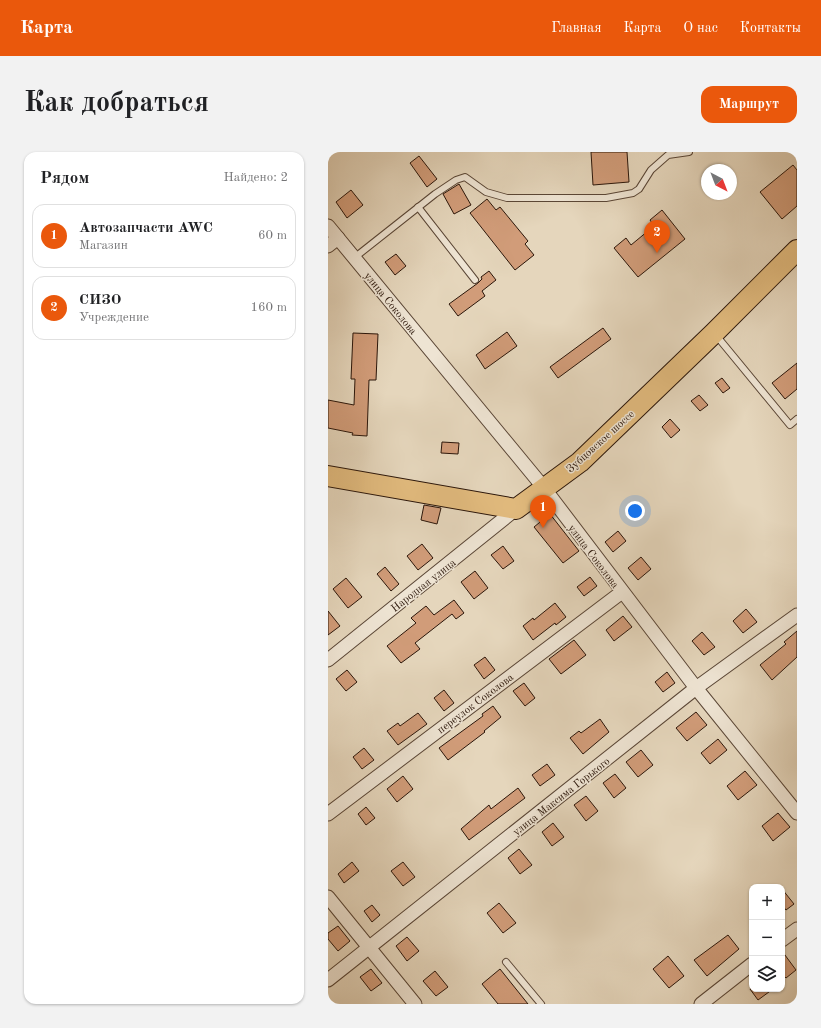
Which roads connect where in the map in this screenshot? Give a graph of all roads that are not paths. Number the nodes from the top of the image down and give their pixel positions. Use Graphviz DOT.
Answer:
graph roads {
  1 [pos="689,152"];
  2 [pos="418,207"];
  3 [pos="328,226"];
  4 [pos="333,242"];
  5 [pos="797,250"];
  6 [pos="354,258"];
  7 [pos="475,280"];
  8 [pos="714,333"];
  9 [pos="797,419"];
  10 [pos="328,476"];
  11 [pos="544,488"];
  12 [pos="516,509"];
  13 [pos="622,592"];
  14 [pos="797,615"];
  15 [pos="328,660"];
  16 [pos="696,688"];
  17 [pos="797,813"];
  18 [pos="328,814"];
  19 [pos="328,897"];
  20 [pos="797,928"];
  21 [pos="785,938"];
  22 [pos="370,947"];
  23 [pos="506,962"];
  24 [pos="749,966"];
  25 [pos="328,980"];
  26 [pos="415,1004"];
  27 [pos="541,1004"];
  28 [pos="701,1004"];
  1 -- 2 [label="lane"];
  2 -- 6 [label="lane"];
  2 -- 7 [label="lane"];
  3 -- 4 [label="street, улица Соколова"];
  4 -- 6 [label="street, улица Соколова"];
  5 -- 8 [label="main road, Зубцовское шоссе"];
  6 -- 11 [label="street, улица Соколова"];
  8 -- 9 [label="lane"];
  8 -- 11 [label="main road, Зубцовское шоссе"];
  10 -- 12 [label="main road"];
  11 -- 12 [label="main road, Зубцовское шоссе"];
  11 -- 13 [label="street, улица Соколова"];
  12 -- 15 [label="street, Народная улица"];
  13 -- 16 [label="street, улица Соколова"];
  13 -- 18 [label="street, переулок Соколова"];
  14 -- 16 [label="street, улица Максима Горького"];
  16 -- 17 [label="street, улица Соколова"];
  16 -- 22 [label="street, улица Максима Горького"];
  19 -- 22 [label="street"];
  20 -- 21 [label="street"];
  22 -- 25 [label="street, улица Максима Горького"];
  22 -- 26 [label="street"];
  23 -- 27 [label="lane"];
  24 -- 28 [label="street"];
}
